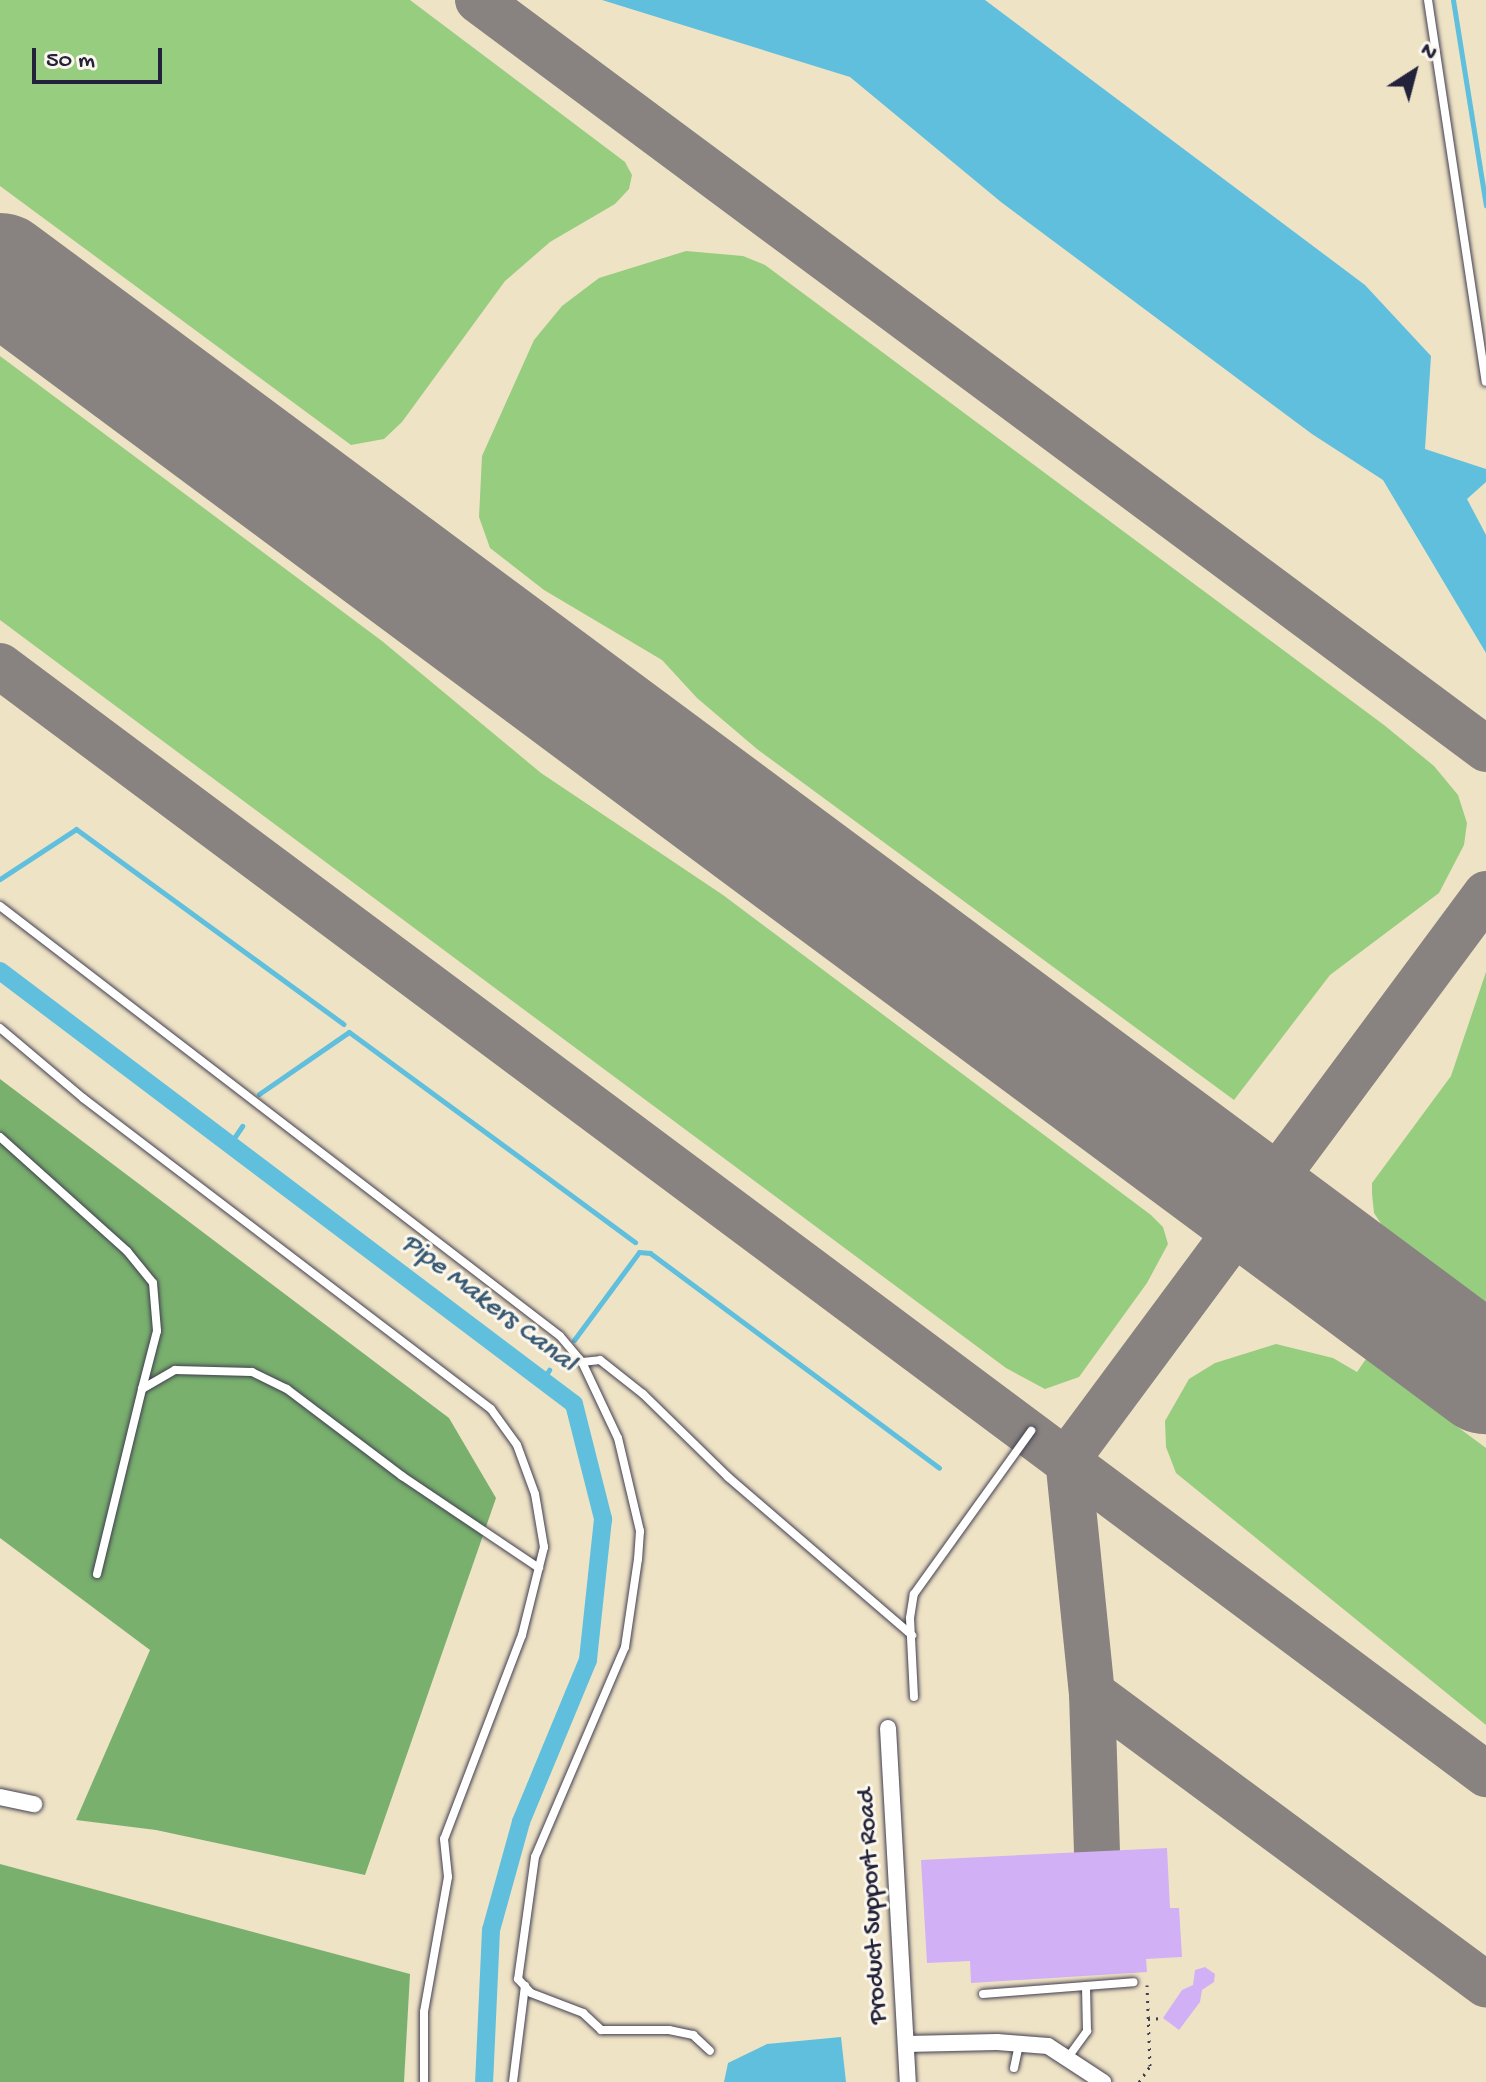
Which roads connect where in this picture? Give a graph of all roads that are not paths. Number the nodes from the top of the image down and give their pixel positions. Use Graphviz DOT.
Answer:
graph roads {
  1 [pos="1428,0"];
  2 [pos="1486,382"];
  3 [pos="0,906"];
  4 [pos="0,1028"];
  5 [pos="0,1137"];
  6 [pos="582,1362"];
  7 [pos="142,1389"];
  8 [pos="1031,1431"];
  9 [pos="539,1568"];
  10 [pos="97,1574"];
  11 [pos="912,1635"];
  12 [pos="914,1697"];
  13 [pos="888,1728"];
  14 [pos="0,1797"];
  15 [pos="34,1804"];
  16 [pos="1134,1982"];
  17 [pos="525,1986"];
  18 [pos="1086,1986"];
  19 [pos="983,1994"];
  20 [pos="1019,2043"];
  21 [pos="906,2044"];
  22 [pos="710,2051"];
  23 [pos="1069,2056"];
  24 [pos="1014,2068"];
  25 [pos="424,2082"];
  26 [pos="513,2082"];
  27 [pos="908,2082"];
  28 [pos="1103,2082"];
  1 -- 2 [label="lane"];
  3 -- 6 [label="lane"];
  4 -- 9 [label="lane"];
  5 -- 7 [label="lane"];
  6 -- 11 [label="lane"];
  6 -- 17 [label="lane"];
  7 -- 9 [label="lane"];
  7 -- 10 [label="lane"];
  8 -- 11 [label="lane"];
  9 -- 25 [label="lane"];
  11 -- 12 [label="lane"];
  13 -- 21 [label="street, Product Support Road"];
  14 -- 15 [label="street"];
  16 -- 18 [label="lane"];
  17 -- 22 [label="lane"];
  17 -- 26 [label="lane"];
  18 -- 19 [label="lane"];
  18 -- 23 [label="lane"];
  20 -- 21 [label="street"];
  20 -- 23 [label="street"];
  20 -- 24 [label="lane"];
  21 -- 27 [label="street, Product Support Road"];
  23 -- 28 [label="street"];
}
